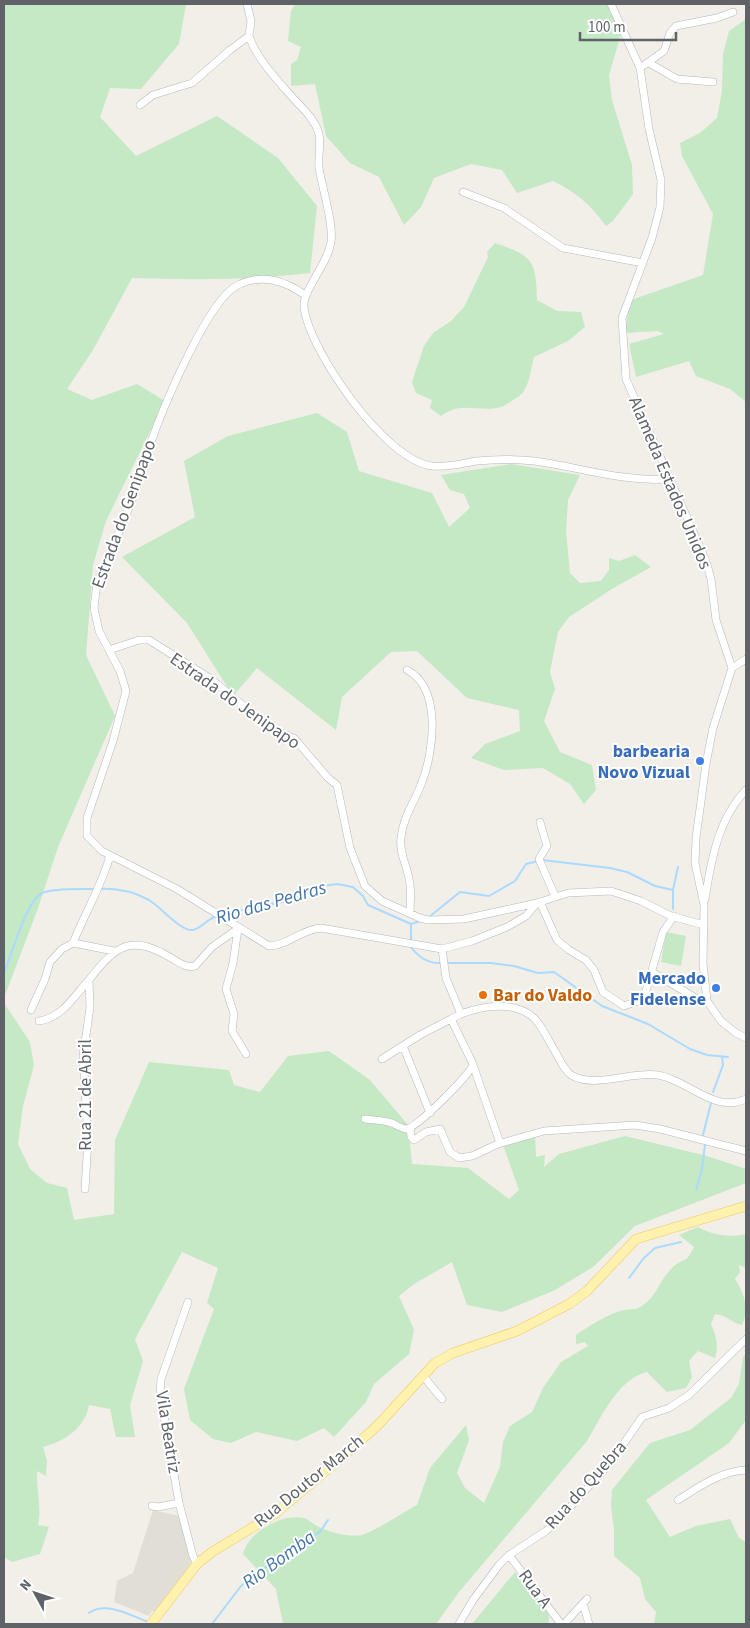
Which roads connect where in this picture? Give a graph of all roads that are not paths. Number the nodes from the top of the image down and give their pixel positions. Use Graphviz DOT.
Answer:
graph roads {
  1 [pos="247,4"];
  2 [pos="610,4"];
  3 [pos="733,12"];
  4 [pos="250,36"];
  5 [pos="649,63"];
  6 [pos="640,68"];
  7 [pos="713,82"];
  8 [pos="140,106"];
  9 [pos="463,192"];
  10 [pos="643,263"];
  11 [pos="305,295"];
  12 [pos="668,479"];
  13 [pos="108,650"];
  14 [pos="746,659"];
  15 [pos="732,668"];
  16 [pos="407,670"];
  17 [pos="746,790"];
  18 [pos="540,822"];
  19 [pos="110,856"];
  20 [pos="555,896"];
  21 [pos="538,903"];
  22 [pos="704,905"];
  23 [pos="410,913"];
  24 [pos="674,916"];
  25 [pos="704,925"];
  26 [pos="239,928"];
  27 [pos="72,943"];
  28 [pos="442,949"];
  29 [pos="114,951"];
  30 [pos="652,972"];
  31 [pos="89,980"];
  32 [pos="707,1001"];
  33 [pos="31,1010"];
  34 [pos="461,1014"];
  35 [pos="451,1020"];
  36 [pos="39,1021"];
  37 [pos="746,1038"];
  38 [pos="403,1046"];
  39 [pos="246,1054"];
  40 [pos="382,1059"];
  41 [pos="473,1065"];
  42 [pos="746,1098"];
  43 [pos="430,1114"];
  44 [pos="365,1119"];
  45 [pos="410,1128"];
  46 [pos="500,1143"];
  47 [pos="746,1151"];
  48 [pos="85,1189"];
  49 [pos="746,1206"];
  50 [pos="188,1302"];
  51 [pos="746,1339"];
  52 [pos="423,1376"];
  53 [pos="442,1399"];
  54 [pos="746,1470"];
  55 [pos="678,1500"];
  56 [pos="179,1503"];
  57 [pos="152,1506"];
  58 [pos="509,1555"];
  59 [pos="197,1564"];
  60 [pos="151,1624"];
  61 [pos="459,1624"];
  62 [pos="562,1624"];
  63 [pos="589,1624"];
  1 -- 4 [label="street"];
  2 -- 6 [label="street, Alameda Estados Unidos"];
  3 -- 5 [label="street"];
  4 -- 8 [label="street"];
  4 -- 11 [label="street"];
  5 -- 6 [label="street"];
  5 -- 7 [label="street"];
  6 -- 10 [label="street, Alameda Estados Unidos"];
  9 -- 10 [label="street"];
  10 -- 12 [label="street, Alameda Estados Unidos"];
  11 -- 12 [label="street"];
  11 -- 13 [label="street, Estrada do Genipapo"];
  12 -- 15 [label="street, Alameda Estados Unidos"];
  13 -- 19 [label="street, Estrada do Genipapo"];
  13 -- 23 [label="street, Estrada do Jenipapo"];
  14 -- 15 [label="street"];
  15 -- 22 [label="street"];
  16 -- 23 [label="street"];
  17 -- 22 [label="street"];
  18 -- 20 [label="street"];
  19 -- 26 [label="street, Estrada do Genipapo"];
  19 -- 27 [label="street"];
  20 -- 21 [label="street, Estrada do Jenipapo"];
  20 -- 24 [label="street, Estrada do Jenipapo"];
  21 -- 23 [label="street, Estrada do Jenipapo"];
  21 -- 28 [label="street, Estrada do Genipapo"];
  21 -- 30 [label="street"];
  22 -- 25 [label="street"];
  24 -- 25 [label="street, Estrada do Jenipapo"];
  24 -- 30 [label="street"];
  25 -- 32 [label="street"];
  26 -- 28 [label="street, Estrada do Genipapo"];
  26 -- 29 [label="street"];
  26 -- 39 [label="street"];
  27 -- 29 [label="street"];
  27 -- 33 [label="street"];
  28 -- 34 [label="street"];
  29 -- 31 [label="street"];
  30 -- 32 [label="street"];
  31 -- 36 [label="street"];
  31 -- 48 [label="street, Rua 21 de Abril"];
  32 -- 37 [label="street"];
  34 -- 35 [label="street"];
  34 -- 42 [label="street"];
  35 -- 38 [label="street"];
  35 -- 41 [label="street"];
  38 -- 40 [label="street"];
  38 -- 43 [label="street"];
  41 -- 43 [label="street"];
  41 -- 46 [label="street"];
  43 -- 45 [label="street"];
  44 -- 45 [label="street"];
  45 -- 46 [label="street"];
  46 -- 47 [label="street"];
  49 -- 52 [label="main road, Rua Doutor March"];
  50 -- 56 [label="street, Vila Beatriz"];
  51 -- 58 [label="street, Rua do Quebra"];
  52 -- 53 [label="street"];
  52 -- 59 [label="main road, Rua Doutor March"];
  54 -- 55 [label="street"];
  56 -- 57 [label="street"];
  56 -- 59 [label="street, Vila Beatriz"];
  58 -- 61 [label="street, Rua do Quebra"];
  58 -- 62 [label="street, Rua A"];
  59 -- 60 [label="main road, Rua Doutor March"];
  62 -- 63 [label="street"];
}
